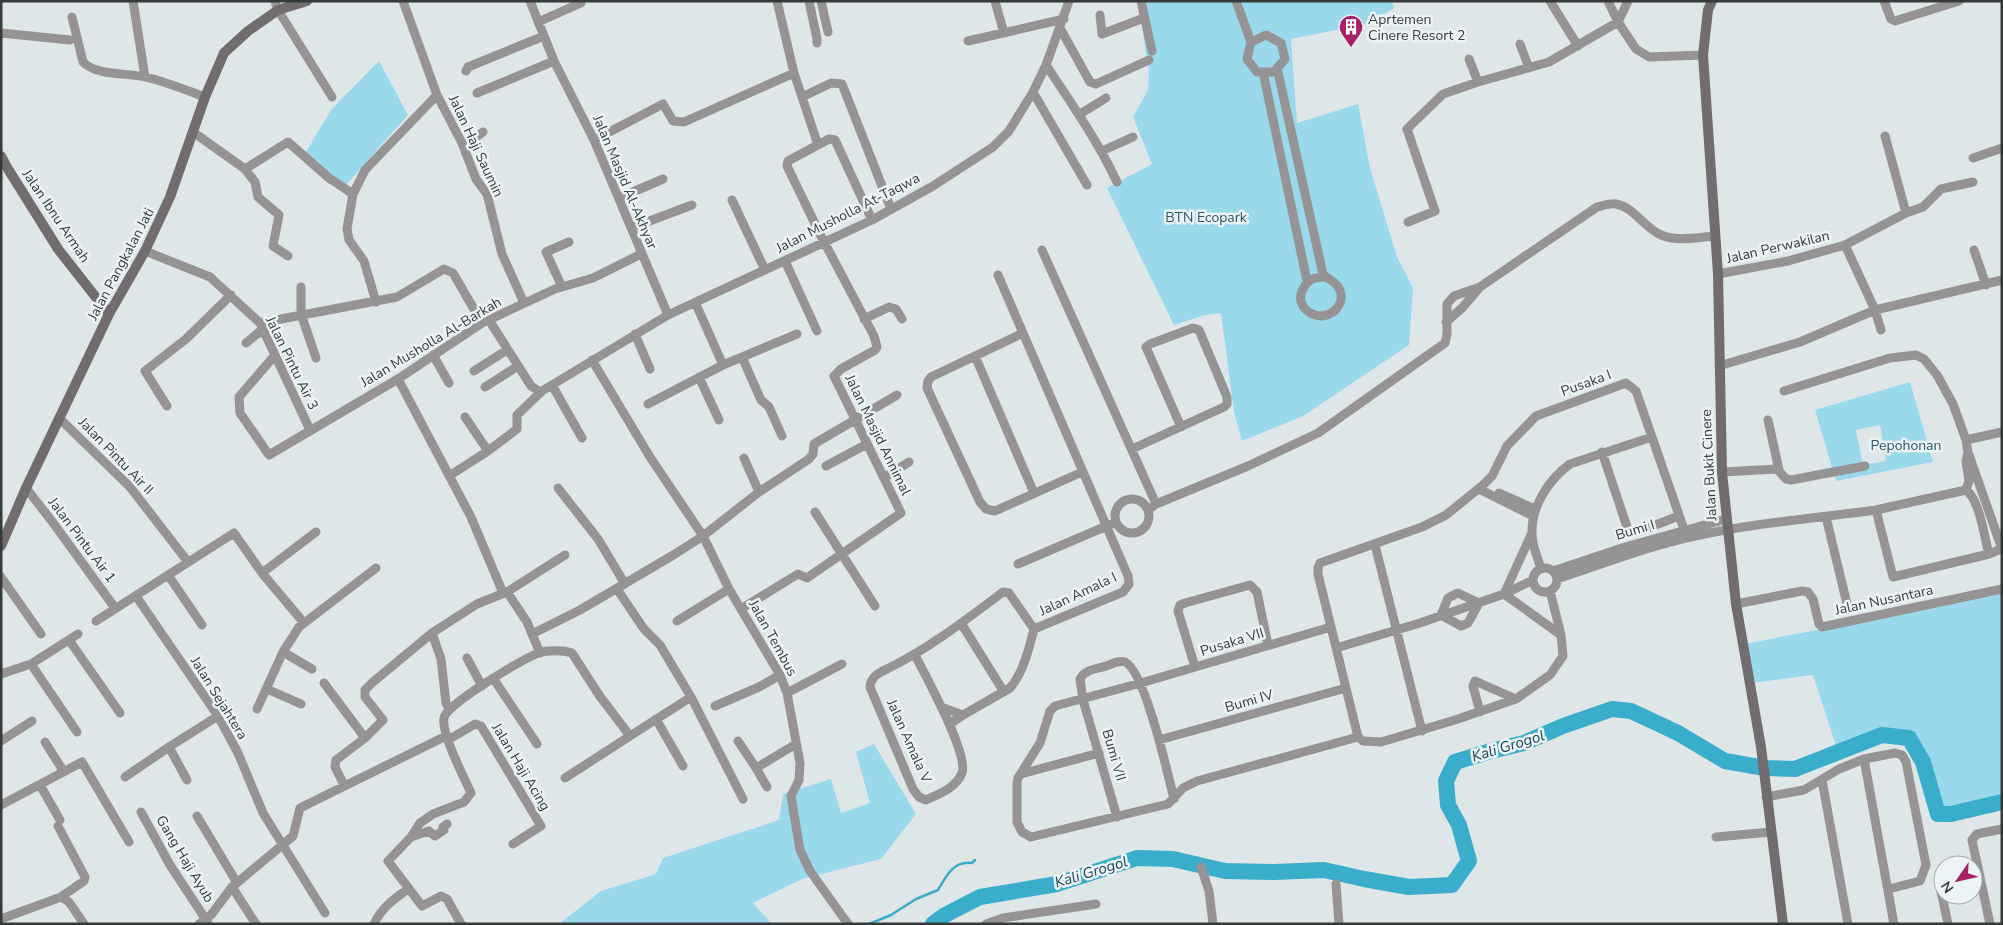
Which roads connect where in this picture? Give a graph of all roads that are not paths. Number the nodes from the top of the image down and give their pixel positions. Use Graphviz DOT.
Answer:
graph roads {
  1 [pos="133,1"];
  2 [pos="308,1"];
  3 [pos="403,1"];
  4 [pos="530,1"];
  5 [pos="777,1"];
  6 [pos="809,1"];
  7 [pos="821,1"];
  8 [pos="995,1"];
  9 [pos="1069,1"];
  10 [pos="1141,1"];
  11 [pos="1236,1"];
  12 [pos="1550,1"];
  13 [pos="1608,1"];
  14 [pos="1628,1"];
  15 [pos="1712,1"];
  16 [pos="1884,1"];
  17 [pos="1959,1"];
  18 [pos="582,3"];
  19 [pos="277,6"];
  20 [pos="1100,15"];
  21 [pos="72,17"];
  22 [pos="1144,18"];
  23 [pos="1064,19"];
  24 [pos="538,22"];
  25 [pos="1618,22"];
  26 [pos="1060,28"];
  27 [pos="828,32"];
  28 [pos="1004,32"];
  29 [pos="1,33"];
  30 [pos="544,36"];
  31 [pos="70,40"];
  32 [pos="968,41"];
  33 [pos="1251,42"];
  34 [pos="817,43"];
  35 [pos="1520,44"];
  36 [pos="1578,46"];
  37 [pos="1152,51"];
  38 [pos="1703,55"];
  39 [pos="1470,59"];
  40 [pos="1149,60"];
  41 [pos="554,61"];
  42 [pos="1046,65"];
  43 [pos="1277,68"];
  44 [pos="1529,68"];
  45 [pos="466,71"];
  46 [pos="1262,72"];
  47 [pos="794,74"];
  48 [pos="145,77"];
  49 [pos="1478,82"];
  50 [pos="1033,92"];
  51 [pos="477,93"];
  52 [pos="437,95"];
  53 [pos="205,97"];
  54 [pos="332,97"];
  55 [pos="802,97"];
  56 [pos="1106,98"];
  57 [pos="1286,105"];
  58 [pos="1271,109"];
  59 [pos="1080,114"];
  60 [pos="193,132"];
  61 [pos="483,132"];
  62 [pos="1885,136"];
  63 [pos="1132,137"];
  64 [pos="594,140"];
  65 [pos="462,143"];
  66 [pos="818,145"];
  67 [pos="2002,148"];
  68 [pos="1102,151"];
  69 [pos="1,156"];
  70 [pos="1973,158"];
  71 [pos="245,169"];
  72 [pos="663,179"];
  73 [pos="1117,182"];
  74 [pos="1973,182"];
  75 [pos="1088,185"];
  76 [pos="353,194"];
  77 [pos="619,198"];
  78 [pos="732,200"];
  79 [pos="692,205"];
  80 [pos="891,209"];
  81 [pos="1906,213"];
  82 [pos="872,220"];
  83 [pos="1408,222"];
  84 [pos="631,228"];
  85 [pos="1715,236"];
  86 [pos="569,242"];
  87 [pos="825,243"];
  88 [pos="1845,245"];
  89 [pos="1042,250"];
  90 [pos="1974,250"];
  91 [pos="145,251"];
  92 [pos="641,254"];
  93 [pos="288,256"];
  94 [pos="785,261"];
  95 [pos="765,270"];
  96 [pos="1718,274"];
  97 [pos="998,275"];
  98 [pos="1325,277"];
  99 [pos="2002,280"];
  100 [pos="1308,281"];
  101 [pos="1986,285"];
  102 [pos="301,287"];
  103 [pos="562,287"];
  104 [pos="1480,287"];
  105 [pos="231,295"];
  106 [pos="376,302"];
  107 [pos="695,302"];
  108 [pos="524,303"];
  109 [pos="1875,310"];
  110 [pos="109,314"];
  111 [pos="301,314"];
  112 [pos="668,315"];
  113 [pos="864,319"];
  114 [pos="902,319"];
  115 [pos="486,322"];
  116 [pos="1446,322"];
  117 [pos="262,326"];
  118 [pos="1881,330"];
  119 [pos="817,332"];
  120 [pos="635,334"];
  121 [pos="797,334"];
  122 [pos="1023,334"];
  123 [pos="246,343"];
  124 [pos="507,350"];
  125 [pos="275,355"];
  126 [pos="433,355"];
  127 [pos="975,356"];
  128 [pos="742,357"];
  129 [pos="316,358"];
  130 [pos="592,360"];
  131 [pos="723,365"];
  132 [pos="518,366"];
  133 [pos="1718,366"];
  134 [pos="650,369"];
  135 [pos="474,371"];
  136 [pos="700,377"];
  137 [pos="398,379"];
  138 [pos="449,383"];
  139 [pos="552,385"];
  140 [pos="485,387"];
  141 [pos="542,391"];
  142 [pos="1784,391"];
  143 [pos="897,395"];
  144 [pos="648,404"];
  145 [pos="167,406"];
  146 [pos="465,417"];
  147 [pos="59,418"];
  148 [pos="856,419"];
  149 [pos="719,420"];
  150 [pos="1768,420"];
  151 [pos="1180,427"];
  152 [pos="310,430"];
  153 [pos="2002,432"];
  154 [pos="782,436"];
  155 [pos="1652,437"];
  156 [pos="582,438"];
  157 [pos="1966,440"];
  158 [pos="867,444"];
  159 [pos="1132,449"];
  160 [pos="488,451"];
  161 [pos="1602,452"];
  162 [pos="1968,453"];
  163 [pos="744,458"];
  164 [pos="909,462"];
  165 [pos="826,466"];
  166 [pos="1865,466"];
  167 [pos="1779,470"];
  168 [pos="1082,472"];
  169 [pos="1722,472"];
  170 [pos="449,476"];
  171 [pos="884,478"];
  172 [pos="1481,487"];
  173 [pos="26,488"];
  174 [pos="558,488"];
  175 [pos="759,492"];
  176 [pos="1968,492"];
  177 [pos="1034,493"];
  178 [pos="1982,494"];
  179 [pos="1156,504"];
  180 [pos="1148,510"];
  181 [pos="1876,510"];
  182 [pos="815,512"];
  183 [pos="1534,512"];
  184 [pos="1679,516"];
  185 [pos="1826,517"];
  186 [pos="1726,519"];
  187 [pos="1116,522"];
  188 [pos="1107,526"];
  189 [pos="1726,530"];
  190 [pos="316,532"];
  191 [pos="1686,534"];
  192 [pos="1532,535"];
  193 [pos="703,536"];
  194 [pos="1375,545"];
  195 [pos="1,546"];
  196 [pos="2001,551"];
  197 [pos="840,553"];
  198 [pos="1989,554"];
  199 [pos="565,555"];
  200 [pos="188,562"];
  201 [pos="1018,564"];
  202 [pos="376,568"];
  203 [pos="1541,569"];
  204 [pos="262,573"];
  205 [pos="168,575"];
  206 [pos="1555,575"];
  207 [pos="1,577"];
  208 [pos="1533,580"];
  209 [pos="621,587"];
  210 [pos="729,588"];
  211 [pos="2002,588"];
  212 [pos="1550,591"];
  213 [pos="505,593"];
  214 [pos="1504,594"];
  215 [pos="136,596"];
  216 [pos="1479,603"];
  217 [pos="1736,604"];
  218 [pos="1846,604"];
  219 [pos="875,606"];
  220 [pos="115,608"];
  221 [pos="741,609"];
  222 [pos="1441,615"];
  223 [pos="96,621"];
  224 [pos="677,621"];
  225 [pos="304,623"];
  226 [pos="961,623"];
  227 [pos="202,625"];
  228 [pos="1331,627"];
  229 [pos="1034,629"];
  230 [pos="1396,630"];
  231 [pos="432,633"];
  232 [pos="41,634"];
  233 [pos="78,634"];
  234 [pos="532,634"];
  235 [pos="1561,635"];
  236 [pos="69,640"];
  237 [pos="1268,645"];
  238 [pos="1336,648"];
  239 [pos="283,652"];
  240 [pos="540,653"];
  241 [pos="915,655"];
  242 [pos="466,658"];
  243 [pos="31,664"];
  244 [pos="842,664"];
  245 [pos="1195,667"];
  246 [pos="312,669"];
  247 [pos="1,674"];
  248 [pos="780,675"];
  249 [pos="492,678"];
  250 [pos="324,682"];
  251 [pos="1141,683"];
  252 [pos="482,686"];
  253 [pos="267,688"];
  254 [pos="1346,688"];
  255 [pos="1004,692"];
  256 [pos="786,693"];
  257 [pos="691,697"];
  258 [pos="1516,699"];
  259 [pos="1083,700"];
  260 [pos="301,704"];
  261 [pos="715,706"];
  262 [pos="941,707"];
  263 [pos="448,708"];
  264 [pos="257,710"];
  265 [pos="120,712"];
  266 [pos="1480,712"];
  267 [pos="963,715"];
  268 [pos="218,716"];
  269 [pos="656,719"];
  270 [pos="32,721"];
  271 [pos="950,724"];
  272 [pos="1422,731"];
  273 [pos="77,732"];
  274 [pos="630,736"];
  275 [pos="1358,737"];
  276 [pos="365,738"];
  277 [pos="447,738"];
  278 [pos="1159,740"];
  279 [pos="1,741"];
  280 [pos="738,741"];
  281 [pos="45,742"];
  282 [pos="537,744"];
  283 [pos="796,744"];
  284 [pos="169,747"];
  285 [pos="1099,753"];
  286 [pos="1864,759"];
  287 [pos="683,766"];
  288 [pos="756,768"];
  289 [pos="64,772"];
  290 [pos="1021,774"];
  291 [pos="125,778"];
  292 [pos="565,778"];
  293 [pos="187,780"];
  294 [pos="1822,780"];
  295 [pos="40,785"];
  296 [pos="344,786"];
  297 [pos="767,787"];
  298 [pos="1766,797"];
  299 [pos="743,799"];
  300 [pos="1174,799"];
  301 [pos="1,805"];
  302 [pos="141,812"];
  303 [pos="197,816"];
  304 [pos="1117,817"];
  305 [pos="446,824"];
  306 [pos="2002,829"];
  307 [pos="1771,832"];
  308 [pos="411,837"];
  309 [pos="1716,837"];
  310 [pos="129,842"];
  311 [pos="513,844"];
  312 [pos="283,846"];
  313 [pos="1200,867"];
  314 [pos="1336,884"];
  315 [pos="235,885"];
  316 [pos="1889,889"];
  317 [pos="408,890"];
  318 [pos="61,897"];
  319 [pos="1096,904"];
  320 [pos="1944,905"];
  321 [pos="325,913"];
  322 [pos="1,919"];
  323 [pos="1004,921"];
  324 [pos="204,922"];
  325 [pos="84,924"];
  326 [pos="256,924"];
  327 [pos="374,924"];
  328 [pos="460,924"];
  329 [pos="848,924"];
  330 [pos="986,924"];
  331 [pos="1213,924"];
  332 [pos="1339,924"];
  333 [pos="1783,924"];
  334 [pos="1848,924"];
  335 [pos="1893,924"];
  336 [pos="1948,924"];
  337 [pos="1990,924"];
  1 -- 48 [label="street"];
  2 -- 19 [label="main road, Jalan Pangkalan Jati"];
  3 -- 52 [label="street, Jalan Haji Saumin"];
  4 -- 24 [label="street, Jalan Masjid Al-Akhyar"];
  5 -- 47 [label="street"];
  6 -- 34 [label="street"];
  7 -- 27 [label="street"];
  8 -- 28 [label="street"];
  9 -- 23 [label="street, Jalan Musholla At-Taqwa"];
  10 -- 22 [label="street"];
  11 -- 33 [label="street"];
  12 -- 36 [label="street"];
  13 -- 25 [label="street"];
  14 -- 25 [label="street"];
  15 -- 38 [label="main road, Jalan Bukit Cinere"];
  16 -- 17 [label="street"];
  18 -- 24 [label="street"];
  19 -- 53 [label="main road, Jalan Pangkalan Jati"];
  19 -- 54 [label="street"];
  20 -- 22 [label="street"];
  21 -- 48 [label="street"];
  22 -- 37 [label="street"];
  23 -- 26 [label="street, Jalan Musholla At-Taqwa"];
  23 -- 28 [label="street"];
  24 -- 30 [label="street, Jalan Masjid Al-Akhyar"];
  25 -- 36 [label="street"];
  25 -- 38 [label="street"];
  26 -- 40 [label="street"];
  26 -- 42 [label="street, Jalan Musholla At-Taqwa"];
  28 -- 32 [label="street"];
  29 -- 31 [label="street"];
  30 -- 41 [label="street, Jalan Masjid Al-Akhyar"];
  30 -- 45 [label="street"];
  33 -- 43 [label="street"];
  33 -- 46 [label="street"];
  35 -- 44 [label="street"];
  36 -- 44 [label="street"];
  38 -- 85 [label="main road, Jalan Bukit Cinere"];
  39 -- 49 [label="street"];
  41 -- 51 [label="street"];
  41 -- 64 [label="street, Jalan Masjid Al-Akhyar"];
  42 -- 50 [label="street, Jalan Musholla At-Taqwa"];
  42 -- 59 [label="street"];
  43 -- 46 [label="street"];
  43 -- 57 [label="street"];
  44 -- 49 [label="street"];
  46 -- 58 [label="street"];
  47 -- 55 [label="street"];
  47 -- 64 [label="street"];
  48 -- 53 [label="street"];
  49 -- 83 [label="street"];
  50 -- 75 [label="street"];
  50 -- 80 [label="street, Jalan Musholla At-Taqwa"];
  52 -- 65 [label="street, Jalan Haji Saumin"];
  52 -- 76 [label="street"];
  53 -- 60 [label="main road, Jalan Pangkalan Jati"];
  55 -- 66 [label="street"];
  55 -- 80 [label="street"];
  56 -- 59 [label="street"];
  57 -- 58 [label="street"];
  57 -- 98 [label="street"];
  58 -- 100 [label="street"];
  59 -- 68 [label="street"];
  60 -- 71 [label="street"];
  60 -- 91 [label="main road, Jalan Pangkalan Jati"];
  61 -- 65 [label="street"];
  62 -- 81 [label="street"];
  63 -- 68 [label="street"];
  64 -- 77 [label="street, Jalan Masjid Al-Akhyar"];
  65 -- 108 [label="street, Jalan Haji Saumin"];
  66 -- 82 [label="street"];
  66 -- 87 [label="street, Jalan Masjid Annimal"];
  67 -- 70 [label="street"];
  68 -- 73 [label="street"];
  69 -- 110 [label="main road, Jalan Ibnu Armah"];
  71 -- 76 [label="street"];
  71 -- 93 [label="street"];
  72 -- 77 [label="street"];
  74 -- 81 [label="street, Jalan Perwakilan"];
  76 -- 106 [label="street"];
  77 -- 84 [label="street, Jalan Masjid Al-Akhyar"];
  78 -- 95 [label="street"];
  79 -- 84 [label="street"];
  80 -- 82 [label="street, Jalan Musholla At-Taqwa"];
  81 -- 88 [label="street, Jalan Perwakilan"];
  82 -- 87 [label="street, Jalan Musholla At-Taqwa"];
  84 -- 92 [label="street, Jalan Masjid Al-Akhyar"];
  85 -- 96 [label="main road, Jalan Bukit Cinere"];
  85 -- 104 [label="street"];
  86 -- 103 [label="street"];
  87 -- 94 [label="street, Jalan Musholla At-Taqwa"];
  87 -- 113 [label="street, Jalan Masjid Annimal"];
  88 -- 96 [label="street, Jalan Perwakilan"];
  88 -- 109 [label="street"];
  89 -- 159 [label="street"];
  90 -- 101 [label="street"];
  91 -- 105 [label="street, Jalan Pintu Air 3"];
  91 -- 110 [label="main road, Jalan Pangkalan Jati"];
  92 -- 103 [label="street, Jalan Musholla Al-Barkah"];
  92 -- 112 [label="street, Jalan Masjid Al-Akhyar"];
  94 -- 95 [label="street, Jalan Musholla At-Taqwa"];
  94 -- 119 [label="street"];
  95 -- 107 [label="street, Jalan Musholla At-Taqwa"];
  96 -- 133 [label="main road, Jalan Bukit Cinere"];
  97 -- 122 [label="street"];
  98 -- 100 [label="street"];
  98 -- 100 [label="street"];
  99 -- 101 [label="street"];
  101 -- 109 [label="street"];
  102 -- 111 [label="street"];
  103 -- 108 [label="street, Jalan Musholla Al-Barkah"];
  104 -- 116 [label="street"];
  104 -- 116 [label="street"];
  105 -- 117 [label="street, Jalan Pintu Air 3"];
  105 -- 145 [label="street"];
  106 -- 111 [label="street"];
  106 -- 115 [label="street"];
  107 -- 112 [label="street, Jalan Musholla At-Taqwa"];
  107 -- 131 [label="street"];
  108 -- 115 [label="street, Jalan Musholla Al-Barkah"];
  109 -- 118 [label="street"];
  109 -- 133 [label="street"];
  110 -- 147 [label="main road, Jalan Pangkalan Jati"];
  111 -- 117 [label="street"];
  111 -- 129 [label="street"];
  112 -- 120 [label="street, Jalan Musholla At-Taqwa"];
  113 -- 114 [label="street"];
  113 -- 148 [label="street, Jalan Masjid Annimal"];
  115 -- 124 [label="street"];
  115 -- 126 [label="street, Jalan Musholla Al-Barkah"];
  116 -- 179 [label="street"];
  117 -- 123 [label="street"];
  117 -- 125 [label="street, Jalan Pintu Air 3"];
  120 -- 130 [label="street, Jalan Musholla At-Taqwa"];
  120 -- 134 [label="street"];
  121 -- 128 [label="street"];
  122 -- 127 [label="street"];
  122 -- 168 [label="street"];
  124 -- 132 [label="street"];
  124 -- 135 [label="street"];
  125 -- 152 [label="street, Jalan Pintu Air 3"];
  125 -- 152 [label="street, Jalan Musholla Al-Barkah"];
  126 -- 137 [label="street, Jalan Musholla Al-Barkah"];
  126 -- 138 [label="street"];
  127 -- 177 [label="street"];
  127 -- 177 [label="street"];
  128 -- 131 [label="street"];
  128 -- 154 [label="street"];
  130 -- 139 [label="street, Jalan Musholla At-Taqwa"];
  130 -- 193 [label="street, Jalan Tembus"];
  131 -- 136 [label="street"];
  132 -- 140 [label="street"];
  132 -- 141 [label="street"];
  133 -- 169 [label="main road, Jalan Bukit Cinere"];
  136 -- 144 [label="street"];
  136 -- 149 [label="street"];
  137 -- 152 [label="street, Jalan Musholla Al-Barkah"];
  137 -- 170 [label="street"];
  139 -- 141 [label="street, Jalan Musholla At-Taqwa"];
  139 -- 156 [label="street"];
  141 -- 160 [label="street, Jalan Musholla At-Taqwa"];
  142 -- 157 [label="street"];
  143 -- 148 [label="street"];
  146 -- 160 [label="street"];
  147 -- 173 [label="main road, Jalan Pangkalan Jati"];
  147 -- 200 [label="street, Jalan Pintu Air II"];
  148 -- 158 [label="street, Jalan Masjid Annimal"];
  148 -- 175 [label="street"];
  150 -- 167 [label="street"];
  151 -- 151 [label="street"];
  151 -- 159 [label="street"];
  153 -- 157 [label="street"];
  155 -- 161 [label="street"];
  155 -- 172 [label="street, Pusaka I"];
  155 -- 184 [label="street, Pusaka I"];
  157 -- 162 [label="street"];
  158 -- 165 [label="street"];
  158 -- 171 [label="street, Jalan Masjid Annimal"];
  159 -- 179 [label="street"];
  160 -- 170 [label="street"];
  161 -- 183 [label="street"];
  161 -- 184 [label="street"];
  162 -- 176 [label="street"];
  162 -- 178 [label="street"];
  163 -- 175 [label="street"];
  164 -- 171 [label="street"];
  166 -- 167 [label="street"];
  167 -- 169 [label="street"];
  168 -- 177 [label="street"];
  168 -- 188 [label="street"];
  169 -- 186 [label="main road, Jalan Bukit Cinere"];
  170 -- 213 [label="street"];
  171 -- 197 [label="street, Jalan Masjid Annimal"];
  172 -- 183 [label="street"];
  172 -- 194 [label="street"];
  173 -- 195 [label="main road, Jalan Pangkalan Jati"];
  173 -- 220 [label="street, Jalan Pintu Air 1"];
  174 -- 209 [label="street"];
  175 -- 193 [label="street"];
  176 -- 178 [label="street, Bumi I"];
  176 -- 181 [label="street, Bumi I"];
  176 -- 198 [label="street"];
  178 -- 196 [label="street"];
  179 -- 180 [label="street"];
  180 -- 187 [label="street"];
  180 -- 187 [label="street"];
  181 -- 185 [label="street, Bumi I"];
  181 -- 198 [label="street"];
  182 -- 197 [label="street"];
  183 -- 192 [label="street"];
  184 -- 191 [label="street, Pusaka I"];
  185 -- 189 [label="street, Bumi I"];
  185 -- 218 [label="street"];
  186 -- 189 [label="main road, Jalan Bukit Cinere"];
  186 -- 191 [label="street, Bumi I"];
  187 -- 188 [label="street"];
  188 -- 201 [label="street"];
  188 -- 229 [label="street, Jalan Amala I"];
  189 -- 191 [label="street, Bumi I"];
  189 -- 217 [label="main road, Jalan Bukit Cinere"];
  190 -- 204 [label="street"];
  191 -- 206 [label="street, Bumi I"];
  192 -- 203 [label="street"];
  192 -- 214 [label="street"];
  193 -- 209 [label="street"];
  193 -- 210 [label="street, Jalan Tembus"];
  194 -- 228 [label="street"];
  194 -- 230 [label="street"];
  196 -- 198 [label="street"];
  197 -- 219 [label="street"];
  197 -- 221 [label="street"];
  199 -- 213 [label="street"];
  200 -- 204 [label="street"];
  200 -- 205 [label="street"];
  202 -- 225 [label="street"];
  203 -- 206 [label="street"];
  203 -- 208 [label="street"];
  204 -- 225 [label="street"];
  205 -- 215 [label="street"];
  205 -- 227 [label="street"];
  206 -- 212 [label="street"];
  207 -- 232 [label="street"];
  208 -- 212 [label="street"];
  208 -- 214 [label="street"];
  209 -- 234 [label="street"];
  209 -- 257 [label="street"];
  210 -- 221 [label="street, Jalan Tembus"];
  210 -- 224 [label="street"];
  211 -- 217 [label="street, Jalan Nusantara"];
  212 -- 235 [label="street"];
  213 -- 231 [label="street"];
  213 -- 234 [label="street"];
  214 -- 216 [label="street"];
  214 -- 235 [label="street"];
  215 -- 220 [label="street"];
  215 -- 268 [label="street, Jalan Sejahtera"];
  216 -- 222 [label="street"];
  216 -- 222 [label="street"];
  216 -- 222 [label="street"];
  217 -- 298 [label="main road, Jalan Bukit Cinere"];
  220 -- 223 [label="street"];
  221 -- 248 [label="street, Jalan Tembus"];
  222 -- 230 [label="street"];
  225 -- 239 [label="street"];
  226 -- 229 [label="street"];
  226 -- 241 [label="street"];
  226 -- 255 [label="street"];
  228 -- 237 [label="street, Pusaka VII"];
  228 -- 238 [label="street"];
  229 -- 255 [label="street, Jalan Amala I"];
  230 -- 238 [label="street"];
  230 -- 272 [label="street"];
  231 -- 263 [label="street"];
  231 -- 276 [label="street"];
  233 -- 236 [label="street"];
  234 -- 240 [label="street"];
  235 -- 258 [label="street"];
  236 -- 243 [label="street"];
  236 -- 265 [label="street"];
  237 -- 245 [label="street, Pusaka VII"];
  237 -- 245 [label="street"];
  238 -- 254 [label="street"];
  239 -- 246 [label="street"];
  239 -- 253 [label="street"];
  240 -- 249 [label="street"];
  240 -- 274 [label="street"];
  241 -- 262 [label="street"];
  241 -- 271 [label="street, Jalan Amala V"];
  242 -- 252 [label="street"];
  243 -- 247 [label="street"];
  243 -- 273 [label="street"];
  244 -- 256 [label="street"];
  245 -- 251 [label="street, Pusaka VII"];
  248 -- 256 [label="street, Jalan Tembus"];
  248 -- 261 [label="street"];
  249 -- 252 [label="street"];
  249 -- 282 [label="street"];
  250 -- 276 [label="street"];
  251 -- 259 [label="street, Pusaka VII"];
  251 -- 259 [label="street, Bumi VII"];
  251 -- 278 [label="street"];
  252 -- 263 [label="street"];
  253 -- 260 [label="street"];
  253 -- 264 [label="street"];
  254 -- 275 [label="street"];
  254 -- 278 [label="street, Bumi IV"];
  255 -- 267 [label="street, Jalan Amala I"];
  256 -- 283 [label="street, Jalan Tembus"];
  257 -- 269 [label="street"];
  257 -- 299 [label="street"];
  258 -- 266 [label="street"];
  258 -- 266 [label="street"];
  259 -- 285 [label="street, Bumi VII"];
  259 -- 290 [label="street, Pusaka VII"];
  262 -- 267 [label="street"];
  262 -- 271 [label="street"];
  263 -- 277 [label="street"];
  266 -- 272 [label="street"];
  267 -- 271 [label="street, Jalan Amala I"];
  268 -- 284 [label="street"];
  268 -- 312 [label="street, Jalan Sejahtera"];
  269 -- 274 [label="street"];
  269 -- 287 [label="street"];
  270 -- 279 [label="street"];
  272 -- 275 [label="street"];
  274 -- 292 [label="street"];
  275 -- 300 [label="street"];
  276 -- 296 [label="street"];
  277 -- 296 [label="street"];
  277 -- 308 [label="street"];
  277 -- 311 [label="street, Jalan Haji Acing"];
  278 -- 300 [label="street"];
  280 -- 288 [label="street"];
  281 -- 289 [label="street"];
  283 -- 288 [label="street"];
  283 -- 329 [label="street, Jalan Tembus"];
  284 -- 291 [label="street"];
  284 -- 293 [label="street"];
  285 -- 290 [label="street"];
  285 -- 304 [label="street, Bumi VII"];
  286 -- 294 [label="street"];
  286 -- 316 [label="street"];
  286 -- 316 [label="street"];
  288 -- 297 [label="street"];
  289 -- 295 [label="street"];
  289 -- 310 [label="street"];
  290 -- 304 [label="street"];
  294 -- 298 [label="street"];
  294 -- 334 [label="street"];
  295 -- 301 [label="street"];
  295 -- 318 [label="street"];
  296 -- 312 [label="street"];
  298 -- 307 [label="main road, Jalan Bukit Cinere"];
  300 -- 304 [label="street"];
  302 -- 324 [label="street, Gang Haji Ayub"];
  303 -- 315 [label="street"];
  305 -- 308 [label="street"];
  306 -- 337 [label="street"];
  307 -- 309 [label="street"];
  307 -- 333 [label="main road, Jalan Bukit Cinere"];
  308 -- 317 [label="street"];
  312 -- 315 [label="street"];
  312 -- 321 [label="street, Jalan Sejahtera"];
  313 -- 331 [label="street"];
  314 -- 332 [label="street"];
  315 -- 324 [label="street"];
  315 -- 326 [label="street"];
  316 -- 335 [label="street"];
  317 -- 327 [label="street"];
  317 -- 328 [label="street"];
  318 -- 322 [label="street"];
  318 -- 325 [label="street"];
  319 -- 323 [label="street"];
  320 -- 336 [label="street"];
  323 -- 330 [label="street"];
}
